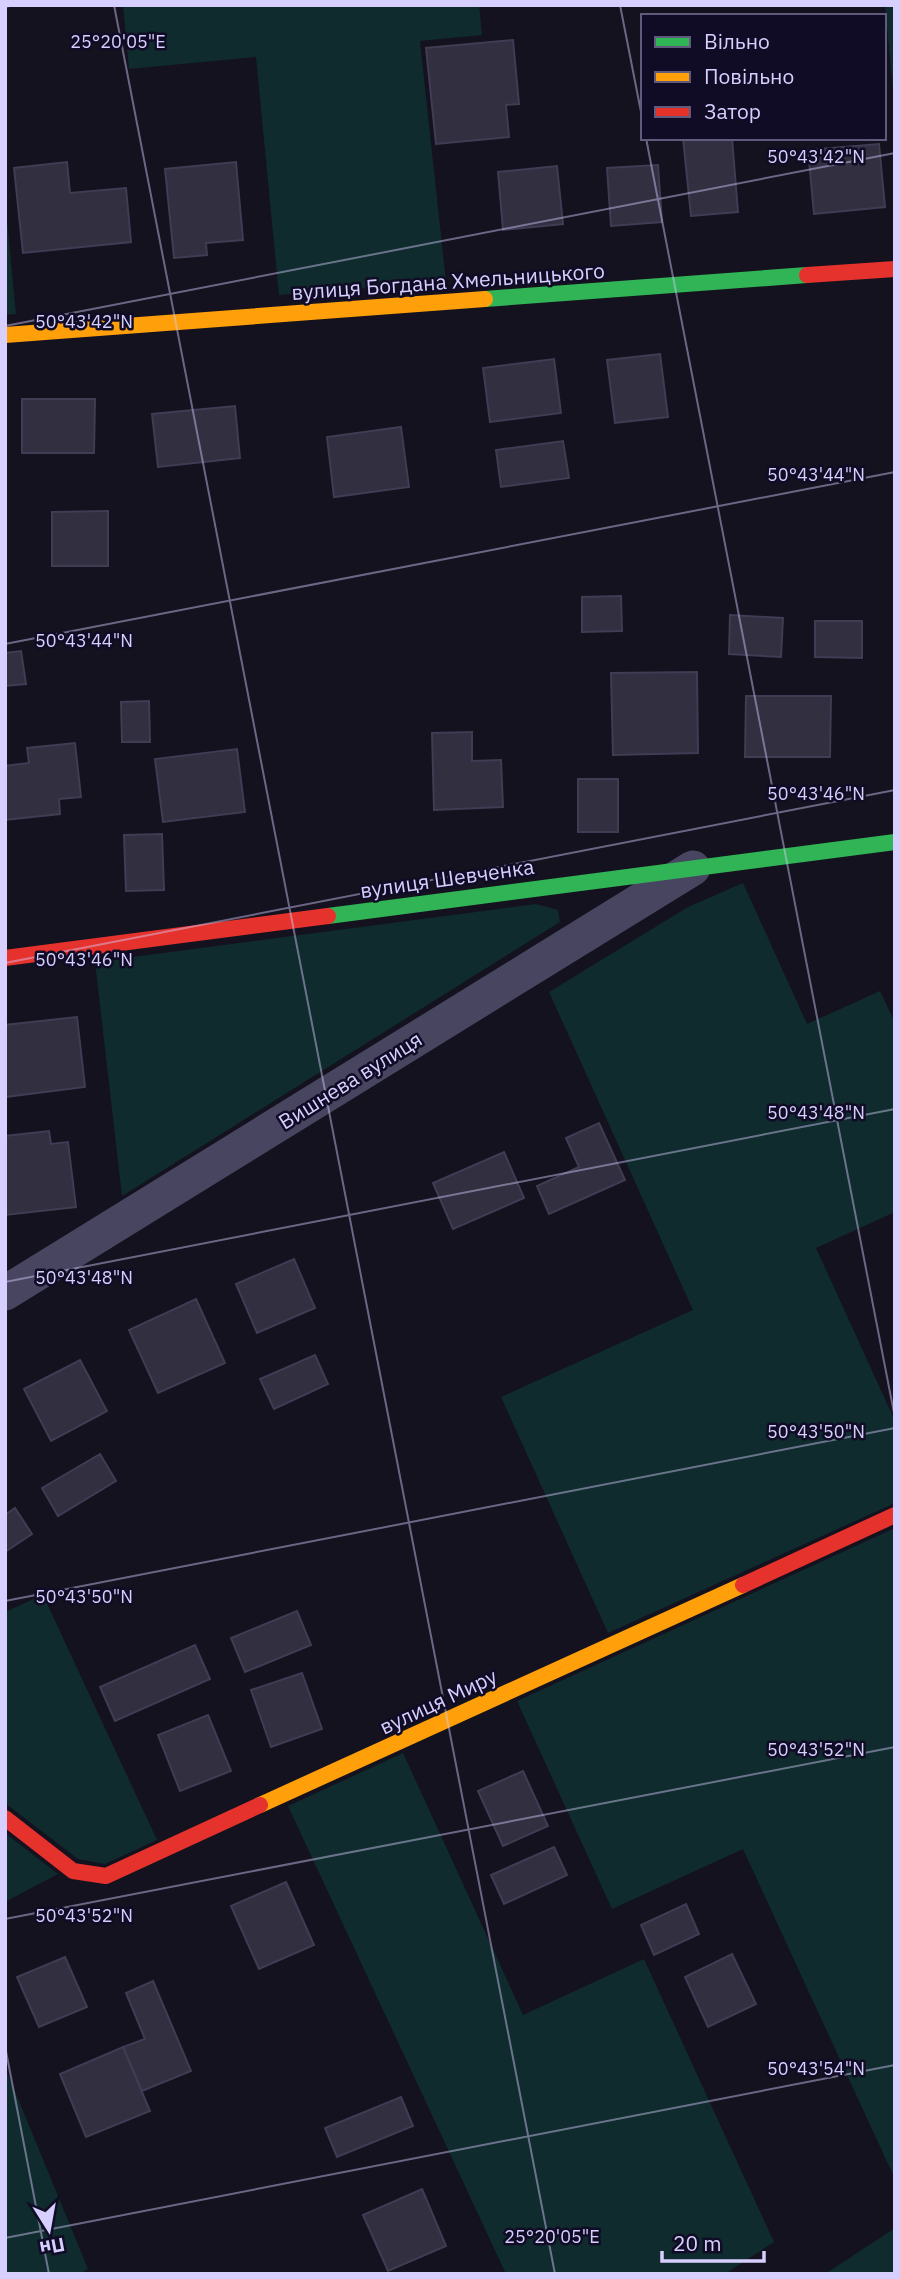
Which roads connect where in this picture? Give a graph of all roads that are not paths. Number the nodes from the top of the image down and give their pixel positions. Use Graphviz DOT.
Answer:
graph roads {
  1 [pos="895,269"];
  2 [pos="5,335"];
  3 [pos="895,842"];
  4 [pos="694,867"];
  5 [pos="5,958"];
  6 [pos="5,1293"];
  7 [pos="895,1515"];
  8 [pos="5,1818"];
  1 -- 2 [label="street, вулиця Богдана Хмельницького"];
  3 -- 4 [label="street, вулиця Шевченка"];
  4 -- 5 [label="street, вулиця Шевченка"];
  4 -- 6 [label="street, Вишнева вулиця"];
  7 -- 8 [label="street, вулиця Миру"];
}
